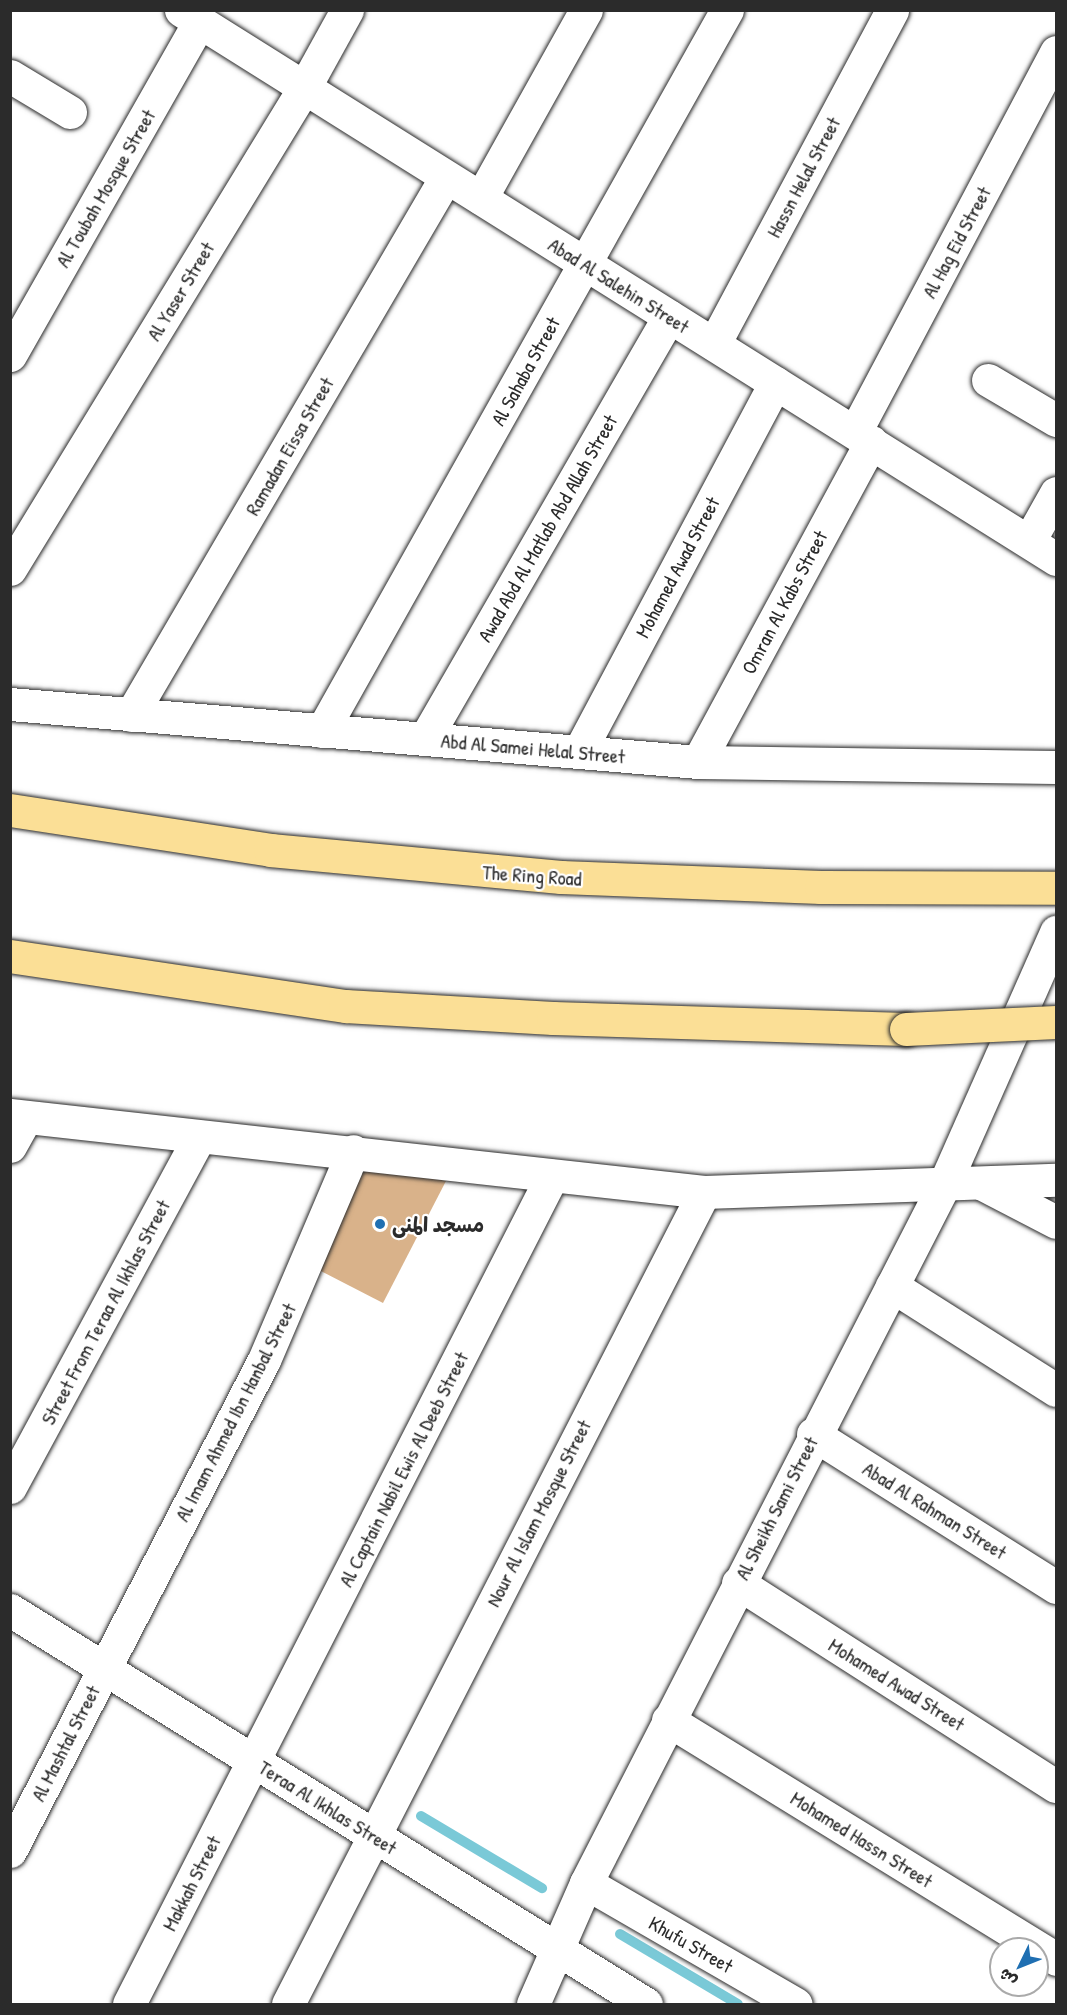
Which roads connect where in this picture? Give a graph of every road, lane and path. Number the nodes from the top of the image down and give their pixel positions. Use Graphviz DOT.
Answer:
graph roads {
  1 [pos="347,10"];
  2 [pos="586,10"];
  3 [pos="727,10"];
  4 [pos="892,10"];
  5 [pos="190,16"];
  6 [pos="1056,52"];
  7 [pos="10,76"];
  8 [pos="304,88"];
  9 [pos="70,112"];
  10 [pos="446,177"];
  11 [pos="481,198"];
  12 [pos="586,264"];
  13 [pos="669,316"];
  14 [pos="714,344"];
  15 [pos="10,355"];
  16 [pos="988,380"];
  17 [pos="775,383"];
  18 [pos="1056,420"];
  19 [pos="863,437"];
  20 [pos="1056,493"];
  21 [pos="1029,541"];
  22 [pos="1056,559"];
  23 [pos="10,569"];
  24 [pos="10,704"];
  25 [pos="131,715"];
  26 [pos="322,731"];
  27 [pos="425,739"];
  28 [pos="579,752"];
  29 [pos="698,762"];
  30 [pos="1056,767"];
  31 [pos="10,810"];
  32 [pos="1056,888"];
  33 [pos="1056,932"];
  34 [pos="10,956"];
  35 [pos="1056,1022"];
  36 [pos="18,1116"];
  37 [pos="200,1137"];
  38 [pos="10,1146"];
  39 [pos="353,1151"];
  40 [pos="552,1176"];
  41 [pos="1056,1180"];
  42 [pos="981,1183"];
  43 [pos="944,1185"];
  44 [pos="704,1192"];
  45 [pos="1056,1222"];
  46 [pos="892,1286"];
  47 [pos="1056,1390"];
  48 [pos="813,1434"];
  49 [pos="10,1487"];
  50 [pos="738,1583"];
  51 [pos="1056,1587"];
  52 [pos="10,1610"];
  53 [pos="104,1668"];
  54 [pos="668,1720"];
  55 [pos="254,1761"];
  56 [pos="1056,1786"];
  57 [pos="372,1834"];
  58 [pos="10,1851"];
  59 [pos="586,1883"];
  60 [pos="554,1951"];
  61 [pos="1056,1959"];
  62 [pos="129,2004"];
  63 [pos="288,2004"];
  64 [pos="533,2004"];
  65 [pos="646,2004"];
  66 [pos="796,2004"];
  1 -- 8 [label="street, Al Yaser Street"];
  2 -- 11 [label="street"];
  3 -- 12 [label="street, Al Sahaba Street"];
  4 -- 14 [label="street, Hassn Helal Street"];
  5 -- 8 [label="street, Abad Al Salehin Street"];
  5 -- 15 [label="street, Al Toubah Mosque Street"];
  6 -- 19 [label="street, Al Hag Eid Street"];
  7 -- 9 [label="street"];
  8 -- 10 [label="street, Abad Al Salehin Street"];
  8 -- 23 [label="street, Al Yaser Street"];
  10 -- 11 [label="street, Abad Al Salehin Street"];
  10 -- 25 [label="street, Ramadan Eissa Street"];
  11 -- 12 [label="street, Abad Al Salehin Street"];
  12 -- 13 [label="street, Abad Al Salehin Street"];
  12 -- 26 [label="street, Al Sahaba Street"];
  13 -- 14 [label="street, Abad Al Salehin Street"];
  13 -- 27 [label="street, Awad Abd Al Matlab Abd Allah Street"];
  14 -- 17 [label="street, Abad Al Salehin Street"];
  16 -- 18 [label="street"];
  17 -- 19 [label="street, Abad Al Salehin Street"];
  17 -- 28 [label="street, Mohamed Awad Street"];
  19 -- 21 [label="street, Abad Al Salehin Street"];
  19 -- 29 [label="street, Omran Al Kabs Street"];
  20 -- 21 [label="street"];
  21 -- 22 [label="street, Abad Al Salehin Street"];
  24 -- 25 [label="street, Abd Al Samei Helal Street"];
  25 -- 26 [label="street, Abd Al Samei Helal Street"];
  26 -- 27 [label="street, Abd Al Samei Helal Street"];
  27 -- 28 [label="street, Abd Al Samei Helal Street"];
  28 -- 29 [label="street, Abd Al Samei Helal Street"];
  29 -- 30 [label="street, Abd Al Samei Helal Street"];
  31 -- 32 [label="highway, The Ring Road"];
  33 -- 43 [label="street, Al Sheikh Sami Street"];
  34 -- 35 [label="highway, bridge"];
  36 -- 37 [label="street"];
  36 -- 38 [label="street"];
  37 -- 39 [label="street"];
  37 -- 49 [label="street, Street From Teraa Al Ikhlas Street"];
  39 -- 40 [label="street"];
  39 -- 53 [label="street, Al Imam Ahmed Ibn Hanbal Street"];
  40 -- 44 [label="street"];
  40 -- 55 [label="street, Al Captain Nabil Ewis Al Deeb Street"];
  41 -- 42 [label="street"];
  42 -- 43 [label="street"];
  42 -- 45 [label="street"];
  43 -- 44 [label="street"];
  43 -- 46 [label="street, Al Sheikh Sami Street"];
  44 -- 57 [label="street, Nour Al Islam Mosque Street"];
  46 -- 47 [label="street"];
  46 -- 48 [label="street, Al Sheikh Sami Street"];
  48 -- 50 [label="street, Al Sheikh Sami Street"];
  48 -- 51 [label="street, Abad Al Rahman Street"];
  50 -- 54 [label="street, Al Sheikh Sami Street"];
  50 -- 56 [label="street, Mohamed Awad Street"];
  52 -- 53 [label="street, Teraa Al Ikhlas Street"];
  53 -- 55 [label="street, Teraa Al Ikhlas Street"];
  53 -- 58 [label="street, Al Mashtal Street"];
  54 -- 59 [label="street, Al Sheikh Sami Street"];
  54 -- 61 [label="street, Mohamed Hassn Street"];
  55 -- 57 [label="street, Teraa Al Ikhlas Street"];
  55 -- 62 [label="street, Makkah Street"];
  57 -- 60 [label="street, Teraa Al Ikhlas Street"];
  57 -- 63 [label="street, Nour Al Islam Mosque Street"];
  59 -- 60 [label="street, Al Sheikh Sami Street"];
  59 -- 66 [label="street, Khufu Street"];
  60 -- 64 [label="street, Al Sheikh Sami Street"];
  60 -- 65 [label="street, Teraa Al Ikhlas Street"];
}
